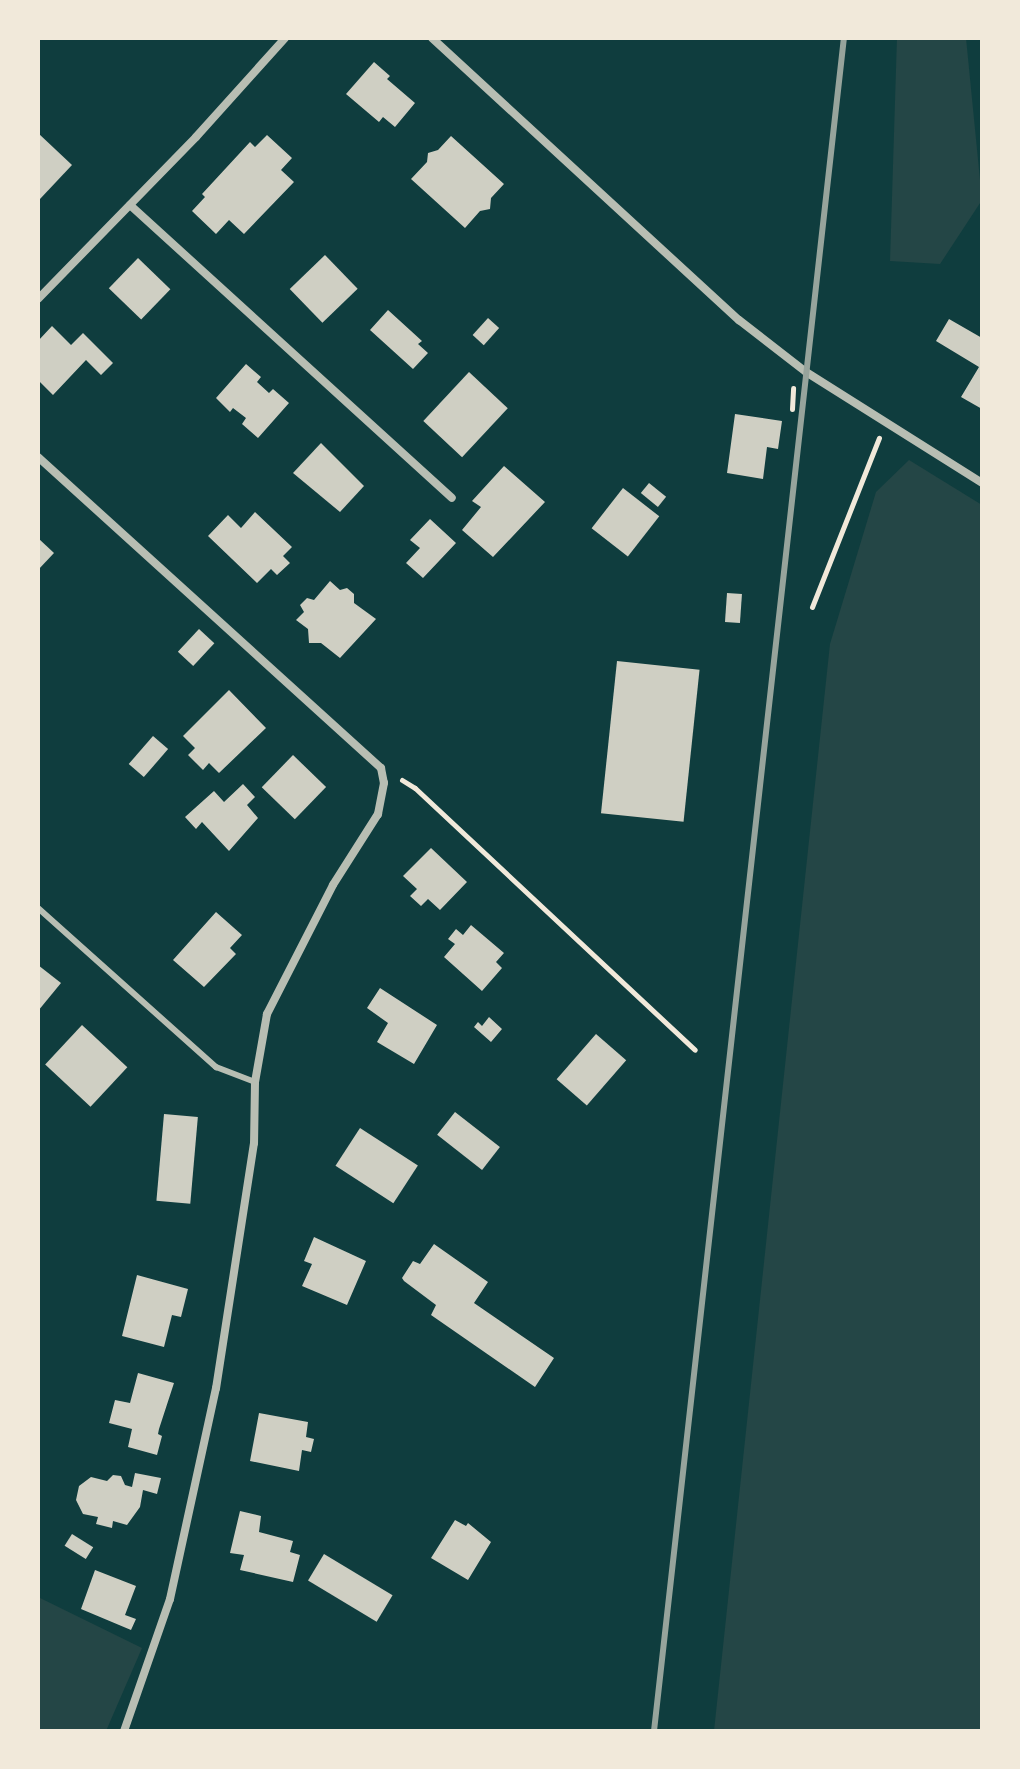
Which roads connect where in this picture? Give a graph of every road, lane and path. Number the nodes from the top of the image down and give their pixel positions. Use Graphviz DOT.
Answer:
graph roads {
  1 [pos="285,38"];
  2 [pos="432,38"];
  3 [pos="130,205"];
  4 [pos="38,299"];
  5 [pos="886,422"];
  6 [pos="38,457"];
  7 [pos="982,483"];
  8 [pos="452,498"];
  9 [pos="812,607"];
  10 [pos="381,768"];
  11 [pos="38,908"];
  12 [pos="695,1050"];
  13 [pos="255,1082"];
  14 [pos="124,1731"];
  1 -- 3 [label="street"];
  2 -- 5 [label="street"];
  3 -- 4 [label="street"];
  3 -- 8 [label="street"];
  5 -- 7 [label="street"];
  5 -- 9 [label="path"];
  6 -- 10 [label="street"];
  10 -- 12 [label="path"];
  10 -- 13 [label="street"];
  11 -- 13 [label="lane"];
  13 -- 14 [label="street"];
}
